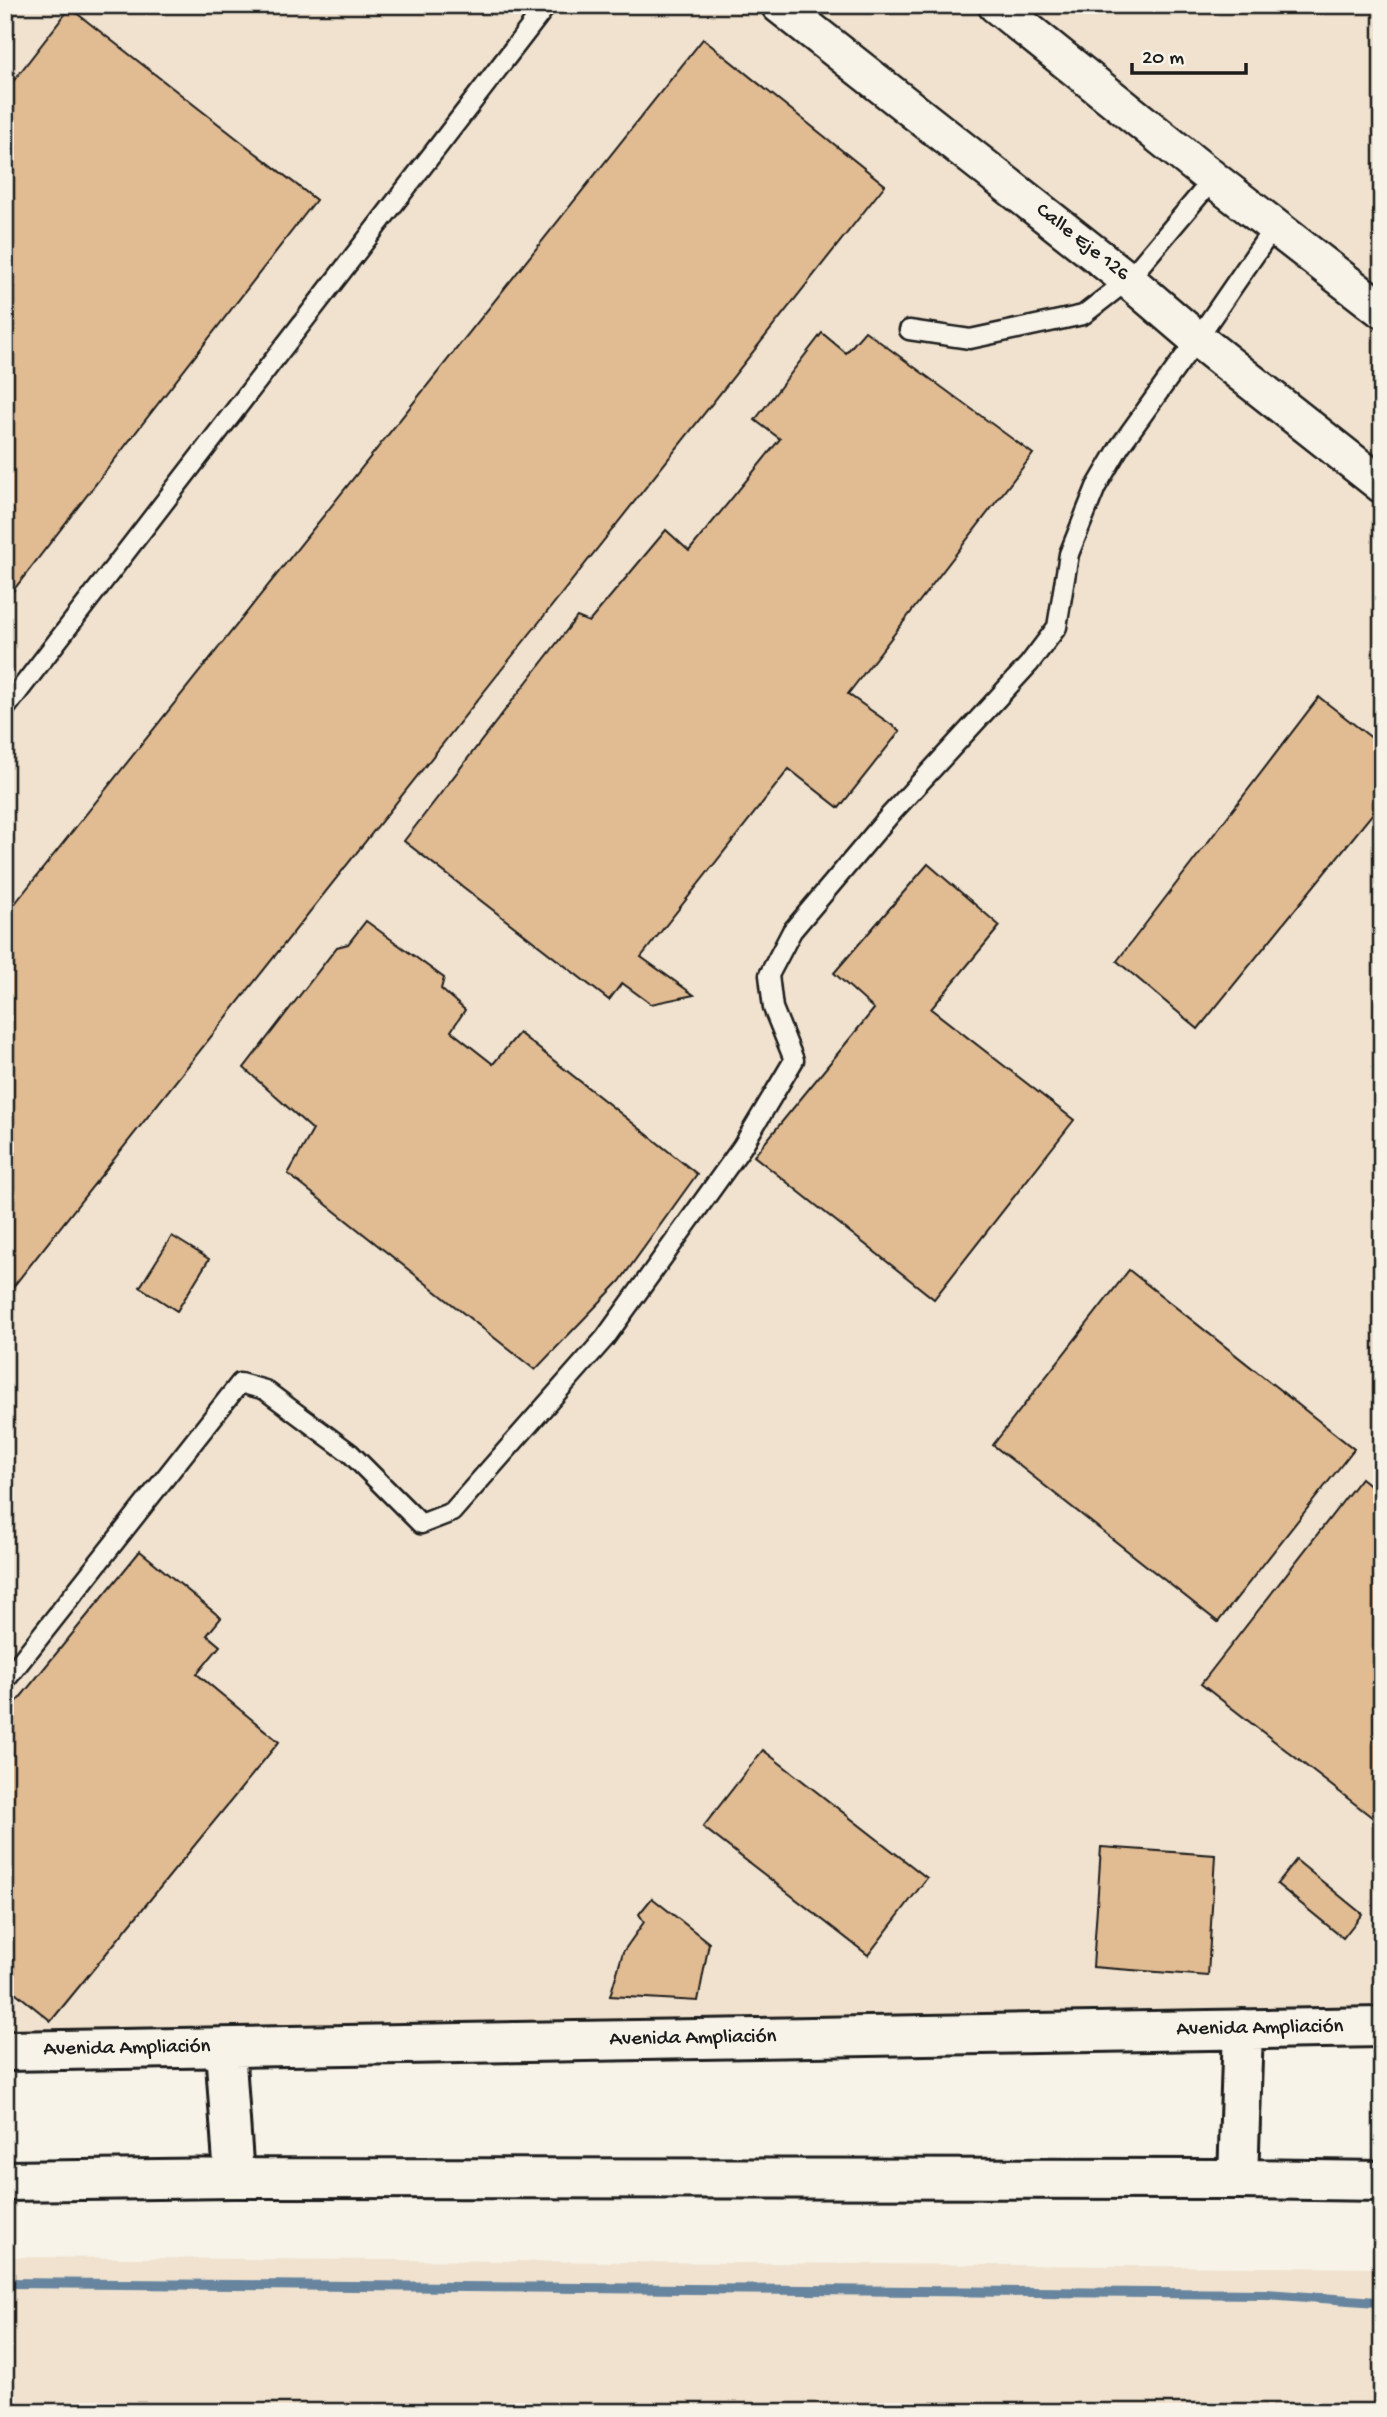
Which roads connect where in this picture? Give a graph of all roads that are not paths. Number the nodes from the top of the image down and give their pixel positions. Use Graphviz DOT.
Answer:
graph roads {
  1 [pos="547,5"];
  2 [pos="779,5"];
  3 [pos="996,5"];
  4 [pos="1213,179"];
  5 [pos="1274,227"];
  6 [pos="1128,280"];
  7 [pos="1382,310"];
  8 [pos="909,330"];
  9 [pos="1198,339"];
  10 [pos="1382,485"];
  11 [pos="5,709"];
  12 [pos="5,1681"];
  13 [pos="1382,2027"];
  14 [pos="1244,2029"];
  15 [pos="225,2048"];
  16 [pos="5,2051"];
  17 [pos="234,2178"];
  18 [pos="1238,2179"];
  19 [pos="5,2181"];
  20 [pos="1382,2181"];
  1 -- 11 [label="lane"];
  2 -- 6 [label="street, Calle Eje 126"];
  3 -- 4 [label="street"];
  4 -- 5 [label="street"];
  4 -- 6 [label="lane"];
  5 -- 7 [label="street"];
  5 -- 9 [label="lane"];
  6 -- 8 [label="lane"];
  6 -- 9 [label="street, Calle Eje 126"];
  9 -- 10 [label="street, Calle Eje 126"];
  9 -- 12 [label="lane"];
  13 -- 14 [label="street, Avenida Ampliación"];
  14 -- 15 [label="street, Avenida Ampliación"];
  14 -- 18 [label="street"];
  15 -- 16 [label="street, Avenida Ampliación"];
  15 -- 17 [label="street"];
  17 -- 18 [label="street"];
  17 -- 19 [label="street"];
  18 -- 20 [label="street"];
}
